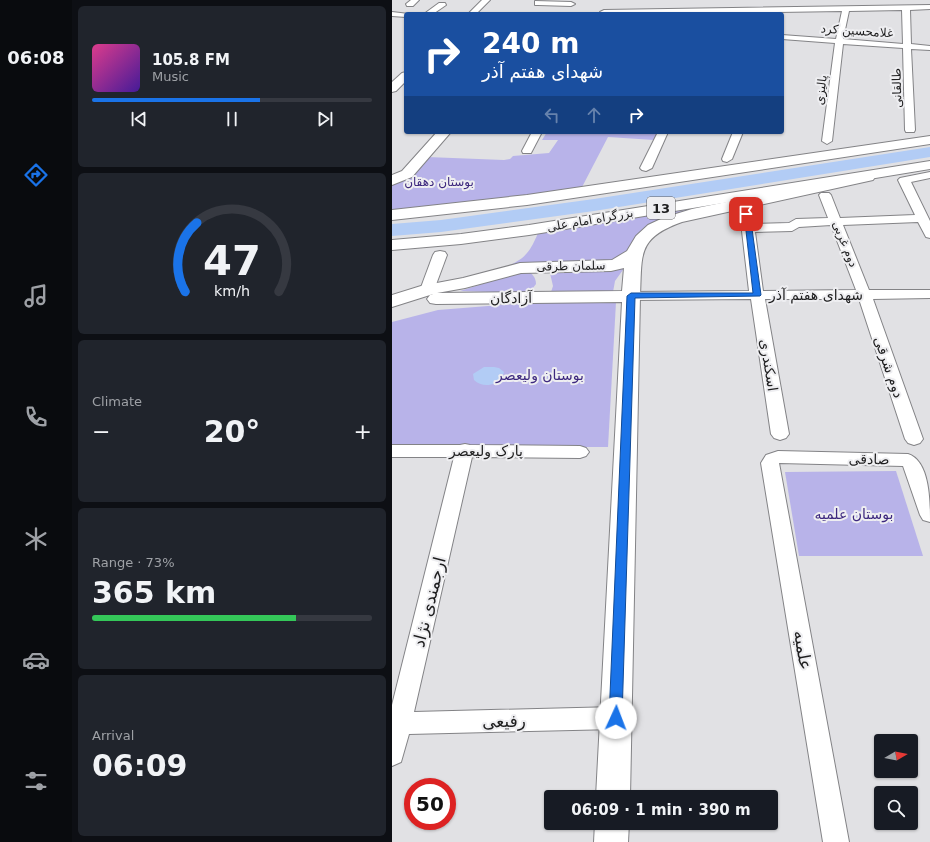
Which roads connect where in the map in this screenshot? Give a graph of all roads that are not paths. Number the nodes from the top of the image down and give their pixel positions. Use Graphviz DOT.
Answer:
graph roads {
  1 [pos="486,0"];
  2 [pos="781,0"];
  3 [pos="855,0"];
  4 [pos="442,4"];
  5 [pos="538,4"];
  6 [pos="571,4"];
  7 [pos="906,7"];
  8 [pos="930,7"];
  9 [pos="846,9"];
  10 [pos="855,9"];
  11 [pos="779,10"];
  12 [pos="789,10"];
  13 [pos="431,12"];
  14 [pos="474,12"];
  15 [pos="604,12"];
  16 [pos="662,12"];
  17 [pos="680,12"];
  18 [pos="722,12"];
  19 [pos="745,12"];
  20 [pos="392,14"];
  21 [pos="404,15"];
  22 [pos="784,21"];
  23 [pos="784,37"];
  24 [pos="839,41"];
  25 [pos="908,46"];
  26 [pos="930,48"];
  27 [pos="404,69"];
  28 [pos="392,88"];
  29 [pos="910,130"];
  30 [pos="442,134"];
  31 [pos="537,134"];
  32 [pos="662,134"];
  33 [pos="737,134"];
  34 [pos="930,140"];
  35 [pos="827,141"];
  36 [pos="527,151"];
  37 [pos="727,159"];
  38 [pos="416,164"];
  39 [pos="930,165"];
  40 [pos="646,168"];
  41 [pos="899,170"];
  42 [pos="392,175"];
  43 [pos="930,175"];
  44 [pos="392,181"];
  45 [pos="825,195"];
  46 [pos="930,207"];
  47 [pos="920,212"];
  48 [pos="746,214"];
  49 [pos="392,215"];
  50 [pos="835,220"];
  51 [pos="748,228"];
  52 [pos="930,234"];
  53 [pos="392,245"];
  54 [pos="636,253"];
  55 [pos="440,255"];
  56 [pos="535,267"];
  57 [pos="427,290"];
  58 [pos="864,294"];
  59 [pos="930,294"];
  60 [pos="757,295"];
  61 [pos="631,296"];
  62 [pos="533,298"];
  63 [pos="392,301"];
  64 [pos="392,309"];
  65 [pos="780,434"];
  66 [pos="914,439"];
  67 [pos="465,450"];
  68 [pos="392,451"];
  69 [pos="580,452"];
  70 [pos="772,459"];
  71 [pos="930,515"];
  72 [pos="616,718"];
  73 [pos="396,723"];
  74 [pos="392,754"];
  75 [pos="613,790"];
  76 [pos="612,830"];
  77 [pos="611,842"];
  78 [pos="836,842"];
  1 -- 14 [label="street"];
  2 -- 11 [label="street"];
  3 -- 10 [label="street"];
  4 -- 13 [label="street"];
  5 -- 6 [label="street"];
  7 -- 8 [label="street"];
  7 -- 10 [label="street"];
  7 -- 25 [label="street, طالقانی"];
  9 -- 10 [label="street"];
  9 -- 12 [label="street"];
  9 -- 24 [label="street, پالیزی"];
  11 -- 12 [label="street"];
  11 -- 19 [label="street"];
  12 -- 22 [label="street"];
  15 -- 16 [label="street"];
  17 -- 18 [label="street"];
  20 -- 21 [label="street"];
  23 -- 24 [label="street, غلامحسین کرد"];
  24 -- 25 [label="street, غلامحسین کرد"];
  24 -- 35 [label="street, پالیزی"];
  25 -- 26 [label="street, غلامحسین کرد"];
  25 -- 29 [label="street, طالقانی"];
  27 -- 28 [label="main road"];
  30 -- 38 [label="main road"];
  31 -- 36 [label="street"];
  32 -- 40 [label="street"];
  33 -- 37 [label="street"];
  34 -- 49 [label="main road, 13"];
  38 -- 42 [label="main road"];
  38 -- 44 [label="main road"];
  39 -- 41 [label="main road, بزرگراه امام علی / 13"];
  41 -- 53 [label="main road, بزرگراه امام علی / 13"];
  41 -- 54 [label="main road, سلمان طرقی"];
  43 -- 47 [label="street"];
  45 -- 50 [label="street, دوم غربی"];
  46 -- 47 [label="street"];
  47 -- 50 [label="street"];
  47 -- 52 [label="street"];
  48 -- 51 [label="street, اسکندری"];
  50 -- 51 [label="street"];
  50 -- 58 [label="street, دوم غربی"];
  51 -- 60 [label="street, اسکندری"];
  54 -- 56 [label="main road, سلمان طرقی"];
  54 -- 61 [label="main road"];
  55 -- 57 [label="street"];
  56 -- 57 [label="main road, سلمان طرقی"];
  56 -- 62 [label="main road"];
  57 -- 63 [label="main road, سلمان طرقی"];
  58 -- 59 [label="street, شهدای هفتم آذر"];
  58 -- 60 [label="street, شهدای هفتم آذر"];
  58 -- 66 [label="street, دوم شرقی"];
  60 -- 61 [label="street, شهدای هفتم آذر"];
  60 -- 65 [label="street, اسکندری"];
  61 -- 62 [label="main road, آزادگان"];
  61 -- 72 [label="main road"];
  62 -- 64 [label="main road, آزادگان"];
  67 -- 68 [label="street, پارک ولیعصر"];
  67 -- 69 [label="street, پارک ولیعصر"];
  67 -- 73 [label="street, ارجمندی نژاد"];
  70 -- 71 [label="street, صادقی"];
  70 -- 78 [label="street, علمیه"];
  72 -- 73 [label="street, رفیعی"];
  72 -- 75 [label="main road"];
  73 -- 74 [label="street, ارجمندی نژاد"];
  76 -- 77 [label="main road"];
}
